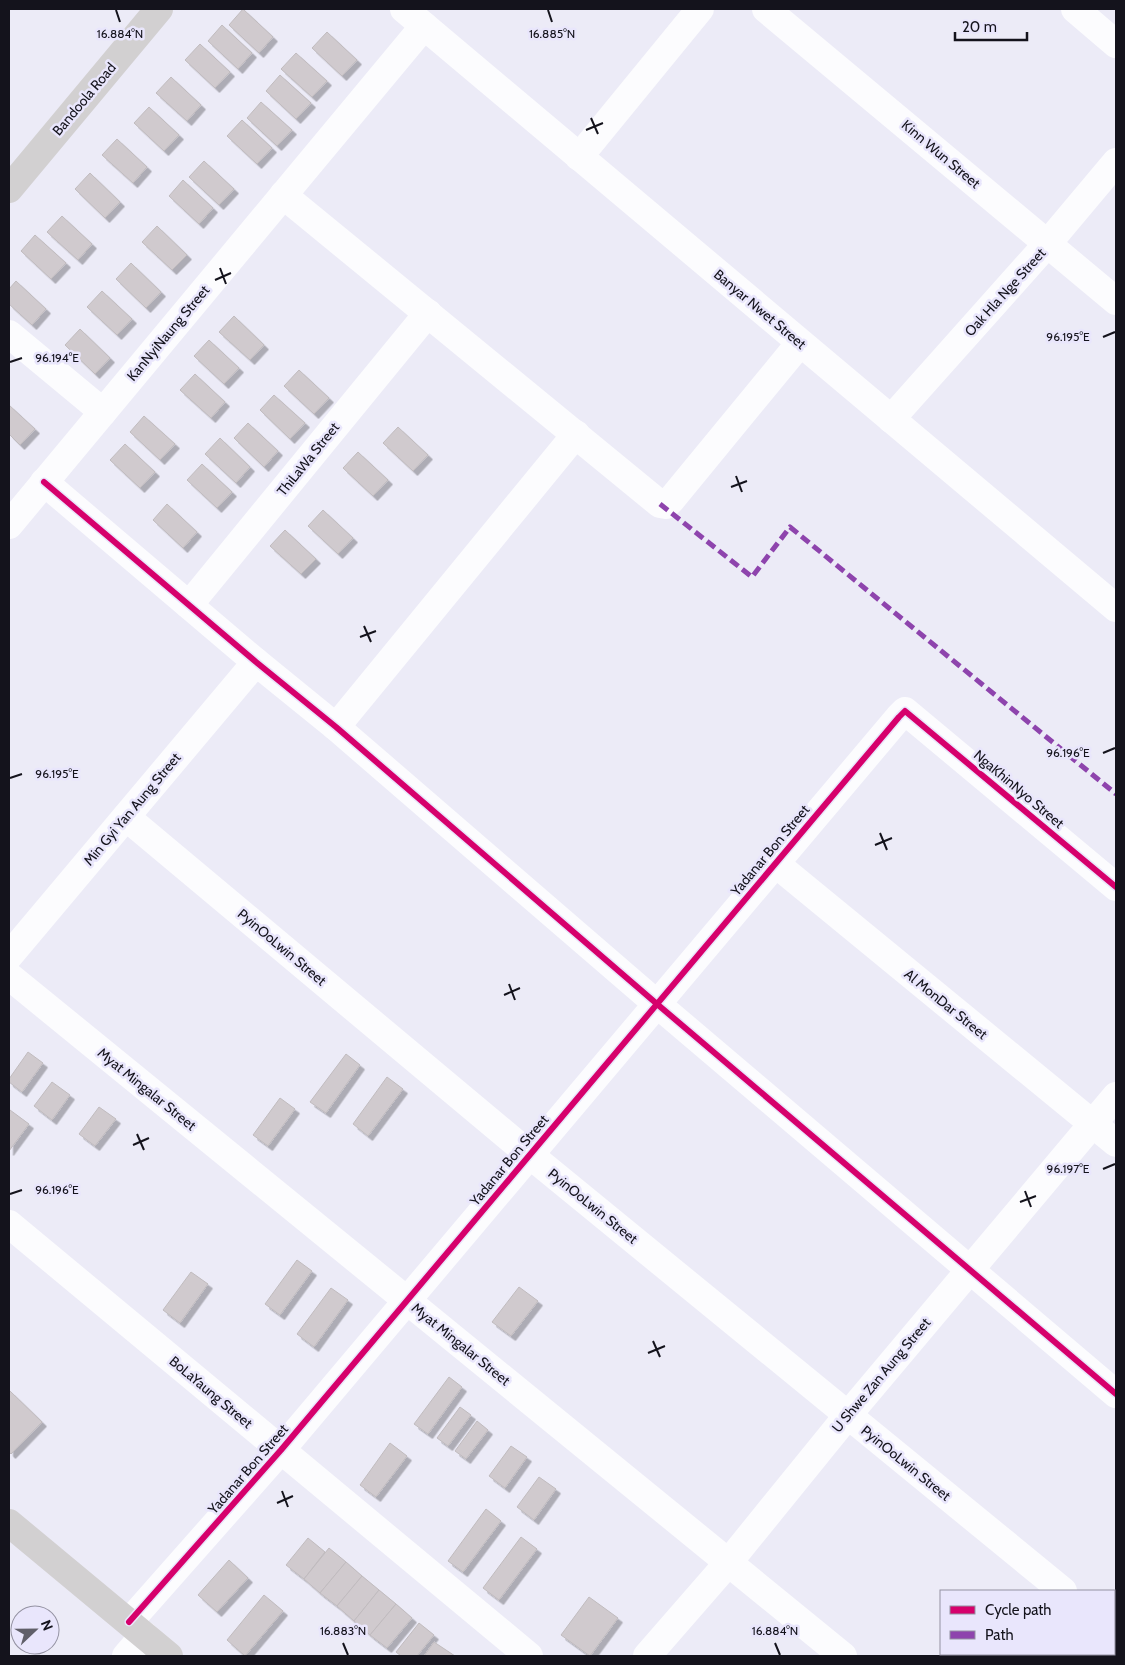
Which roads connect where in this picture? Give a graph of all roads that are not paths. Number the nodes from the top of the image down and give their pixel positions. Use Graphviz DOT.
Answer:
graph roads {
  1 [pos="159,9"];
  2 [pos="404,9"];
  3 [pos="700,9"];
  4 [pos="766,9"];
  5 [pos="1075,9"];
  6 [pos="424,26"];
  7 [pos="1116,44"];
  8 [pos="579,157"];
  9 [pos="1116,162"];
  10 [pos="9,189"];
  11 [pos="283,195"];
  12 [pos="1048,243"];
  13 [pos="1116,301"];
  14 [pos="428,313"];
  15 [pos="9,334"];
  16 [pos="800,343"];
  17 [pos="103,412"];
  18 [pos="891,419"];
  19 [pos="576,434"];
  20 [pos="44,482"];
  21 [pos="9,525"];
  22 [pos="189,605"];
  23 [pos="1116,608"];
  24 [pos="256,662"];
  25 [pos="905,711"];
  26 [pos="336,727"];
  27 [pos="126,817"];
  28 [pos="776,864"];
  29 [pos="1116,887"];
  30 [pos="9,956"];
  31 [pos="9,976"];
  32 [pos="657,1004"];
  33 [pos="1116,1096"];
  34 [pos="1093,1124"];
  35 [pos="1116,1143"];
  36 [pos="530,1155"];
  37 [pos="9,1224"];
  38 [pos="969,1269"];
  39 [pos="407,1301"];
  40 [pos="1116,1394"];
  41 [pos="848,1415"];
  42 [pos="281,1450"];
  43 [pos="9,1523"];
  44 [pos="728,1563"];
  45 [pos="1062,1590"];
  46 [pos="136,1629"];
  47 [pos="126,1656"];
  48 [pos="169,1656"];
  49 [pos="529,1656"];
  50 [pos="647,1656"];
  51 [pos="843,1656"];
  1 -- 10 [label="street, Bandoola Road"];
  2 -- 6 [label="street, Banyar Nwet Street"];
  3 -- 8 [label="street"];
  4 -- 12 [label="street, Kinn Wun Street"];
  5 -- 7 [label="street"];
  6 -- 8 [label="street, Banyar Nwet Street"];
  6 -- 11 [label="street, KanNyiNaung Street"];
  8 -- 16 [label="street, Banyar Nwet Street"];
  9 -- 12 [label="street, Oak Hla Nge Street"];
  11 -- 14 [label="street"];
  11 -- 17 [label="street, KanNyiNaung Street"];
  12 -- 13 [label="street, Kinn Wun Street"];
  12 -- 18 [label="street, Oak Hla Nge Street"];
  14 -- 19 [label="street"];
  14 -- 22 [label="street, ThiLaWa Street"];
  15 -- 17 [label="street"];
  16 -- 18 [label="street, Banyar Nwet Street"];
  16 -- 19 [label="street"];
  17 -- 20 [label="street, KanNyiNaung Street"];
  18 -- 23 [label="street, Banyar Nwet Street"];
  19 -- 26 [label="street"];
  20 -- 21 [label="street, KanNyiNaung Street"];
  20 -- 22 [label="street"];
  22 -- 24 [label="street"];
  24 -- 26 [label="street"];
  24 -- 27 [label="street, Min Gyi Yan Aung Street"];
  25 -- 28 [label="street, Yadanar Bon Street"];
  25 -- 29 [label="street, NgaKhinNyo Street"];
  26 -- 32 [label="street"];
  27 -- 30 [label="street, Min Gyi Yan Aung Street"];
  27 -- 36 [label="street, PyinOoLwin Street"];
  28 -- 32 [label="street, Yadanar Bon Street"];
  28 -- 34 [label="street, Al MonDar Street"];
  31 -- 39 [label="street, Myat Mingalar Street"];
  32 -- 36 [label="street, Yadanar Bon Street"];
  32 -- 38 [label="street"];
  33 -- 34 [label="street, U Shwe Zan Aung Street"];
  34 -- 35 [label="street, Al MonDar Street"];
  34 -- 38 [label="street, U Shwe Zan Aung Street"];
  36 -- 39 [label="street, Yadanar Bon Street"];
  36 -- 41 [label="street, PyinOoLwin Street"];
  37 -- 42 [label="street, BoLaYaung Street"];
  38 -- 40 [label="street"];
  38 -- 41 [label="street, U Shwe Zan Aung Street"];
  39 -- 42 [label="street, Yadanar Bon Street"];
  39 -- 44 [label="street, Myat Mingalar Street"];
  41 -- 44 [label="street, U Shwe Zan Aung Street"];
  41 -- 45 [label="street, PyinOoLwin Street"];
  42 -- 46 [label="street, Yadanar Bon Street"];
  42 -- 49 [label="street, BoLaYaung Street"];
  43 -- 46 [label="street"];
  44 -- 50 [label="street, U Shwe Zan Aung Street"];
  44 -- 51 [label="street, Myat Mingalar Street"];
  46 -- 47 [label="street, Yadanar Bon Street"];
  46 -- 48 [label="street"];
}
